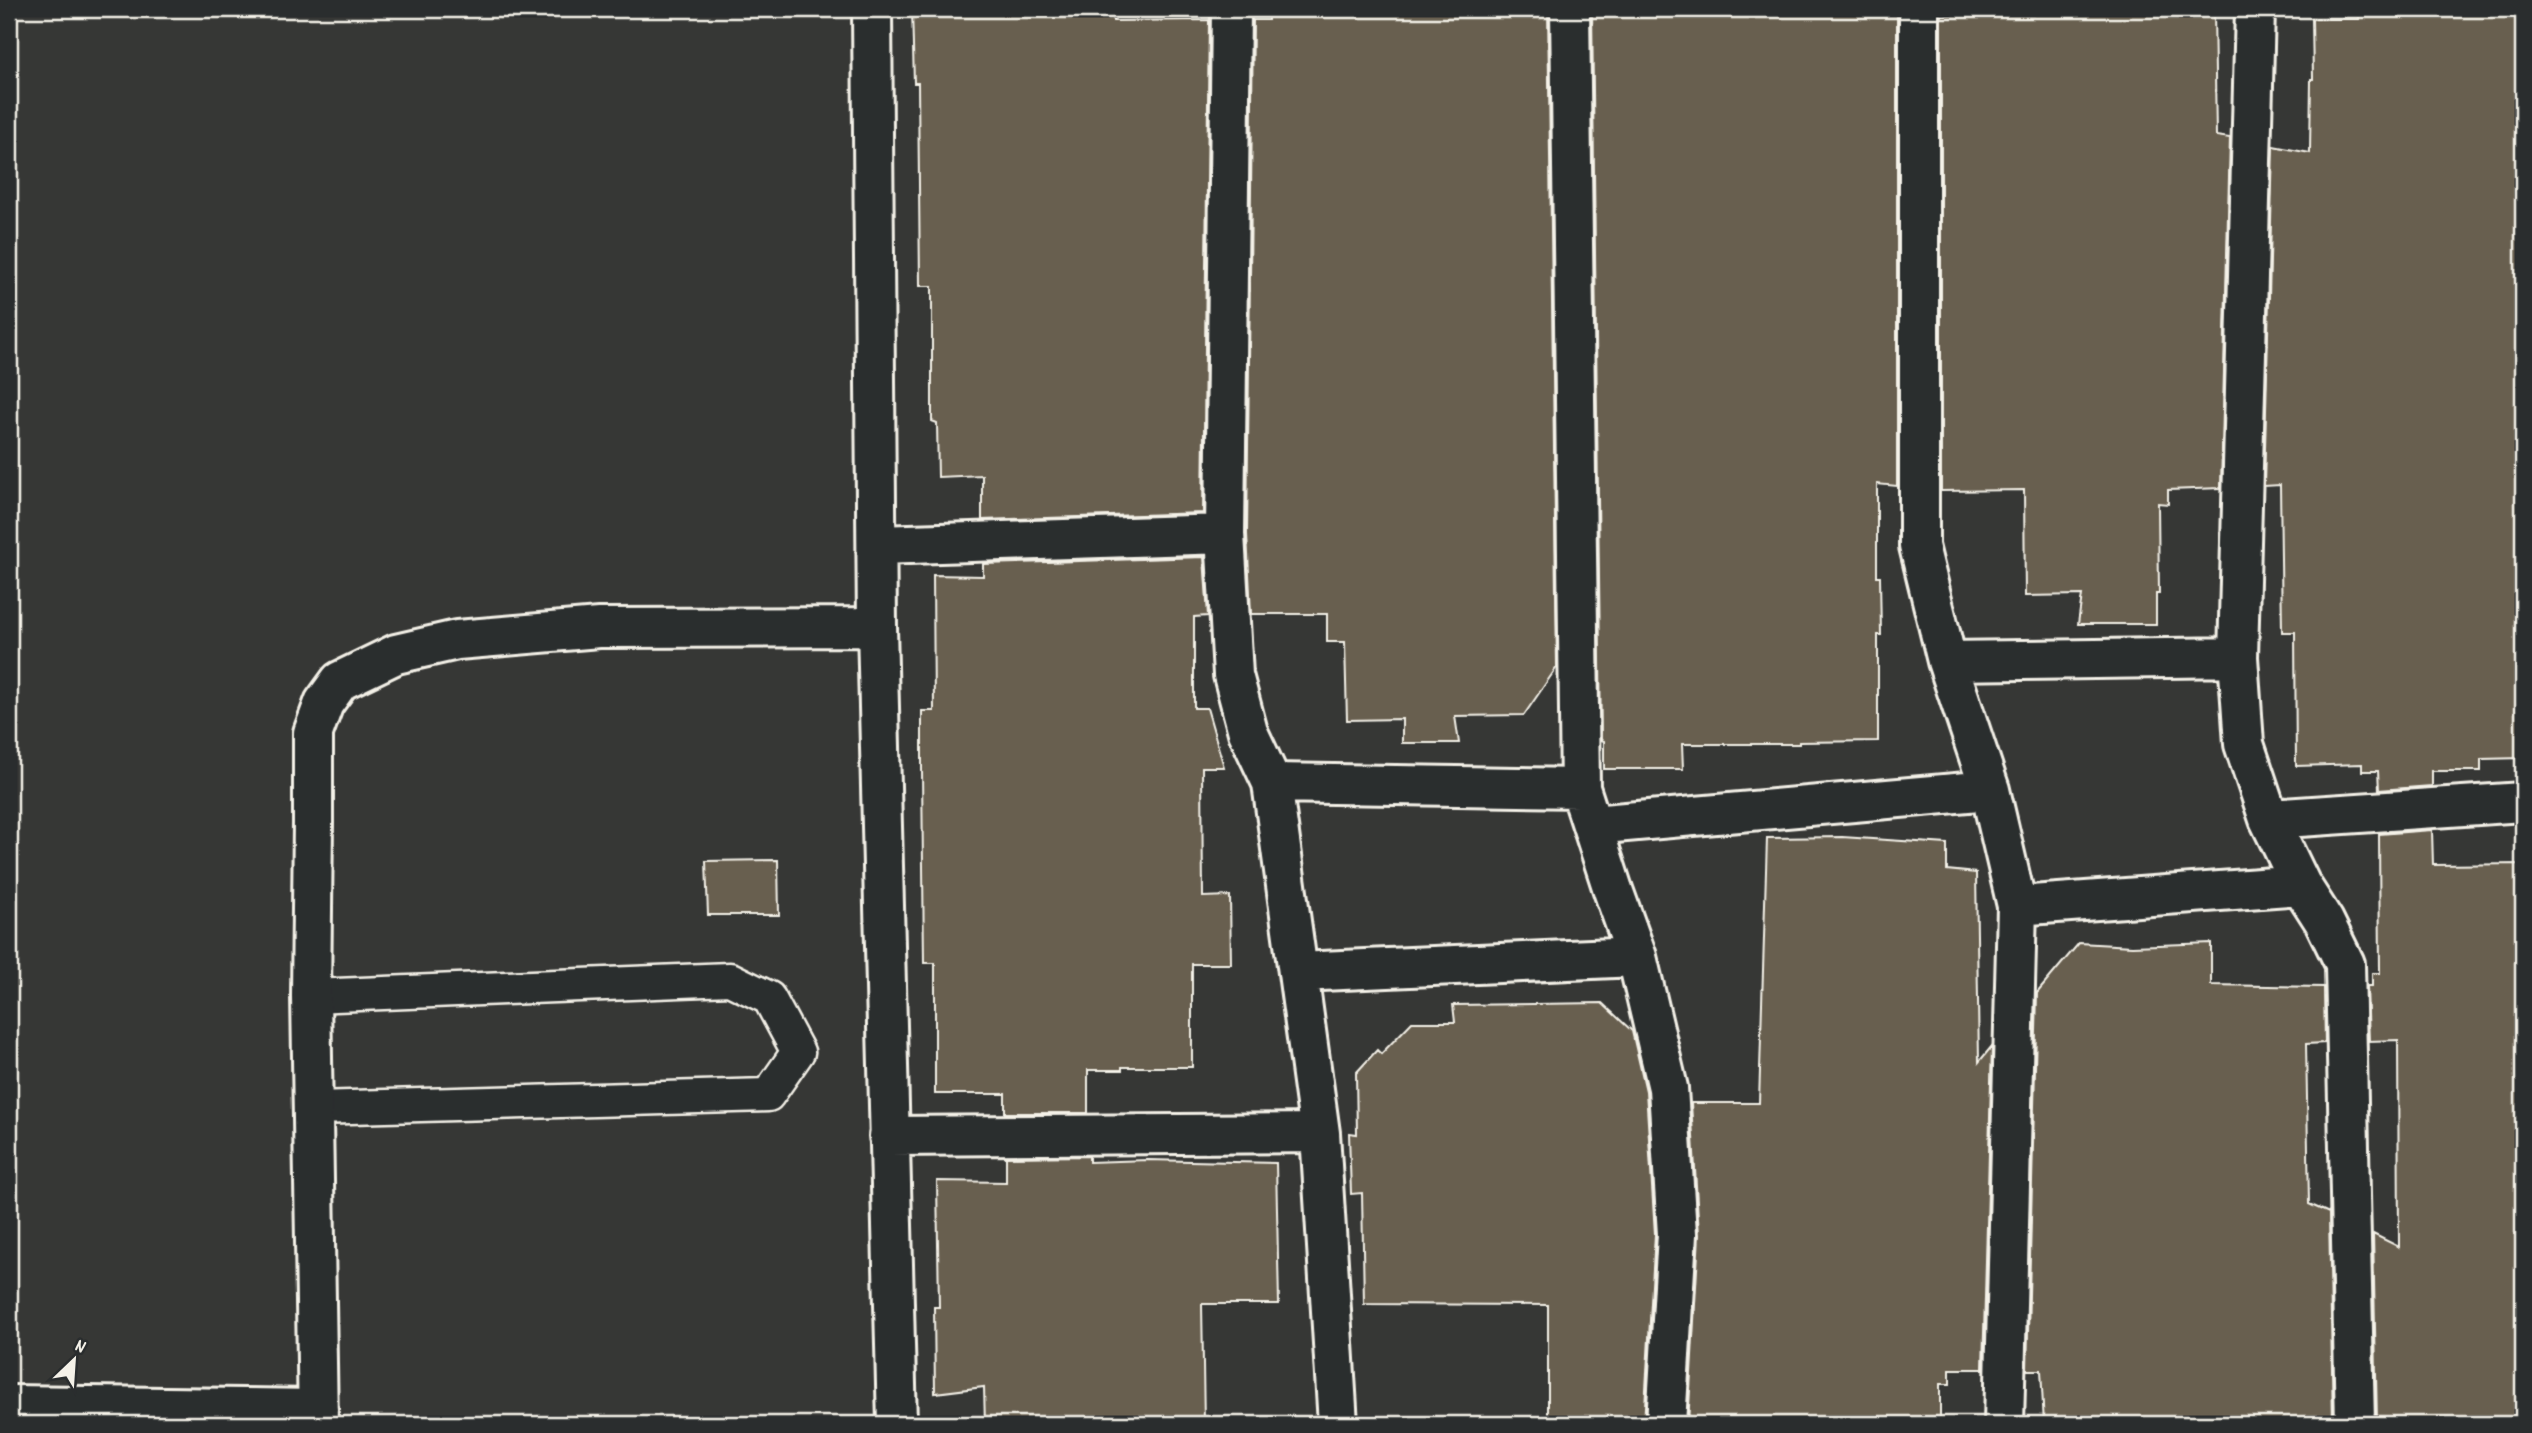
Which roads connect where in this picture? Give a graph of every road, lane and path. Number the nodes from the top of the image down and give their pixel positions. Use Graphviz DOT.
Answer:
graph roads {
  1 [pos="872,9"];
  2 [pos="1230,9"];
  3 [pos="1570,9"];
  4 [pos="1919,9"];
  5 [pos="2255,9"];
  6 [pos="1225,534"];
  7 [pos="878,545"];
  8 [pos="877,627"];
  9 [pos="2238,657"];
  10 [pos="1947,661"];
  11 [pos="1272,783"];
  12 [pos="1580,788"];
  13 [pos="1990,790"];
  14 [pos="2523,802"];
  15 [pos="2269,819"];
  16 [pos="1592,825"];
  17 [pos="2301,885"];
  18 [pos="2017,906"];
  19 [pos="1637,957"];
  20 [pos="1298,972"];
  21 [pos="312,996"];
  22 [pos="315,1108"];
  23 [pos="1320,1133"];
  24 [pos="889,1136"];
  25 [pos="9,1405"];
  26 [pos="318,1417"];
  27 [pos="897,1424"];
  28 [pos="1338,1424"];
  29 [pos="1666,1424"];
  30 [pos="2004,1424"];
  31 [pos="2356,1424"];
  1 -- 7 [label="street"];
  2 -- 6 [label="street"];
  3 -- 12 [label="street"];
  4 -- 10 [label="street"];
  5 -- 9 [label="street"];
  6 -- 7 [label="street"];
  6 -- 11 [label="street"];
  7 -- 8 [label="street"];
  8 -- 21 [label="street"];
  8 -- 24 [label="street"];
  9 -- 10 [label="street"];
  9 -- 15 [label="street"];
  10 -- 13 [label="street"];
  11 -- 12 [label="street"];
  11 -- 20 [label="street"];
  12 -- 16 [label="street"];
  13 -- 16 [label="street"];
  13 -- 18 [label="street"];
  14 -- 15 [label="street"];
  15 -- 17 [label="street"];
  16 -- 19 [label="street"];
  17 -- 18 [label="street"];
  17 -- 31 [label="street"];
  18 -- 30 [label="street"];
  19 -- 20 [label="street"];
  19 -- 29 [label="street"];
  20 -- 23 [label="street"];
  21 -- 22 [label="street"];
  21 -- 22 [label="lane"];
  22 -- 26 [label="street"];
  23 -- 24 [label="street"];
  23 -- 28 [label="street"];
  24 -- 27 [label="street"];
  25 -- 26 [label="street"];
}
